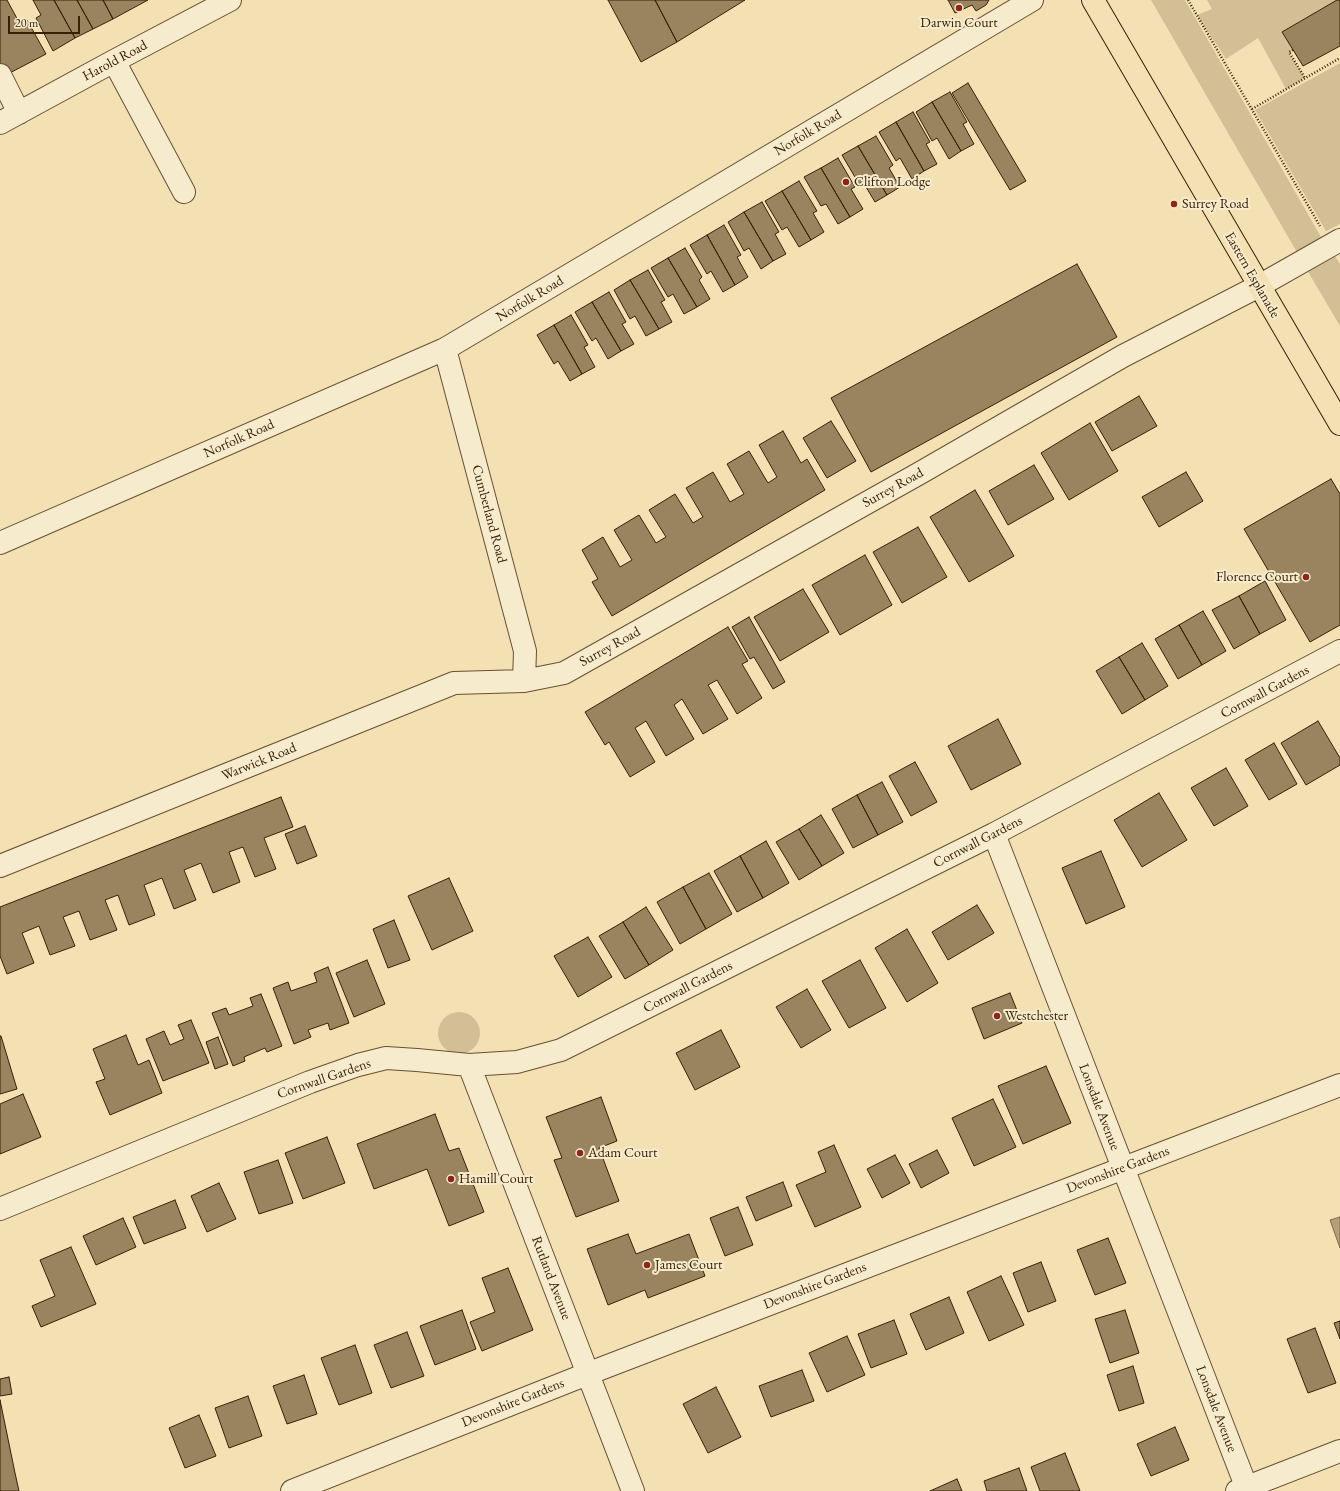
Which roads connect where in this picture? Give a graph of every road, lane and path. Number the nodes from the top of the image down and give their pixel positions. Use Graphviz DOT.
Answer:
graph roads {
  1 [pos="230,0"];
  2 [pos="1032,0"];
  3 [pos="1093,0"];
  4 [pos="1188,0"];
  5 [pos="1293,50"];
  6 [pos="1340,58"];
  7 [pos="114,61"];
  8 [pos="0,75"];
  9 [pos="1305,78"];
  10 [pos="1252,109"];
  11 [pos="7,114"];
  12 [pos="184,192"];
  13 [pos="1320,226"];
  14 [pos="1340,240"];
  15 [pos="1259,286"];
  16 [pos="445,349"];
  17 [pos="1340,424"];
  18 [pos="0,543"];
  19 [pos="1340,651"];
  20 [pos="524,681"];
  21 [pos="994,834"];
  22 [pos="0,866"];
  23 [pos="469,1065"];
  24 [pos="1340,1085"];
  25 [pos="1123,1168"];
  26 [pos="0,1209"];
  27 [pos="587,1374"];
  28 [pos="1340,1451"];
  29 [pos="1244,1490"];
  30 [pos="292,1491"];
  31 [pos="633,1491"];
  1 -- 7 [label="street, Harold Road"];
  2 -- 16 [label="street, Norfolk Road"];
  3 -- 15 [label="main road, Eastern Esplanade"];
  4 -- 10 [label="path"];
  5 -- 9 [label="path"];
  6 -- 9 [label="path"];
  7 -- 11 [label="street, Harold Road"];
  7 -- 12 [label="street"];
  8 -- 11 [label="street"];
  9 -- 10 [label="path"];
  10 -- 13 [label="path"];
  14 -- 15 [label="street, Surrey Road"];
  15 -- 17 [label="main road, Eastern Esplanade"];
  15 -- 20 [label="street, Surrey Road"];
  16 -- 18 [label="street, Norfolk Road"];
  16 -- 20 [label="street, Cumberland Road"];
  19 -- 21 [label="street, Cornwall Gardens"];
  20 -- 22 [label="street, Warwick Road"];
  21 -- 23 [label="street, Cornwall Gardens"];
  21 -- 25 [label="street, Lonsdale Avenue"];
  23 -- 26 [label="street, Cornwall Gardens"];
  23 -- 27 [label="street, Rutland Avenue"];
  24 -- 25 [label="street, Devonshire Gardens"];
  25 -- 27 [label="street, Devonshire Gardens"];
  25 -- 29 [label="street, Lonsdale Avenue"];
  27 -- 30 [label="street, Devonshire Gardens"];
  27 -- 31 [label="street, Rutland Avenue"];
  28 -- 29 [label="street"];
}
